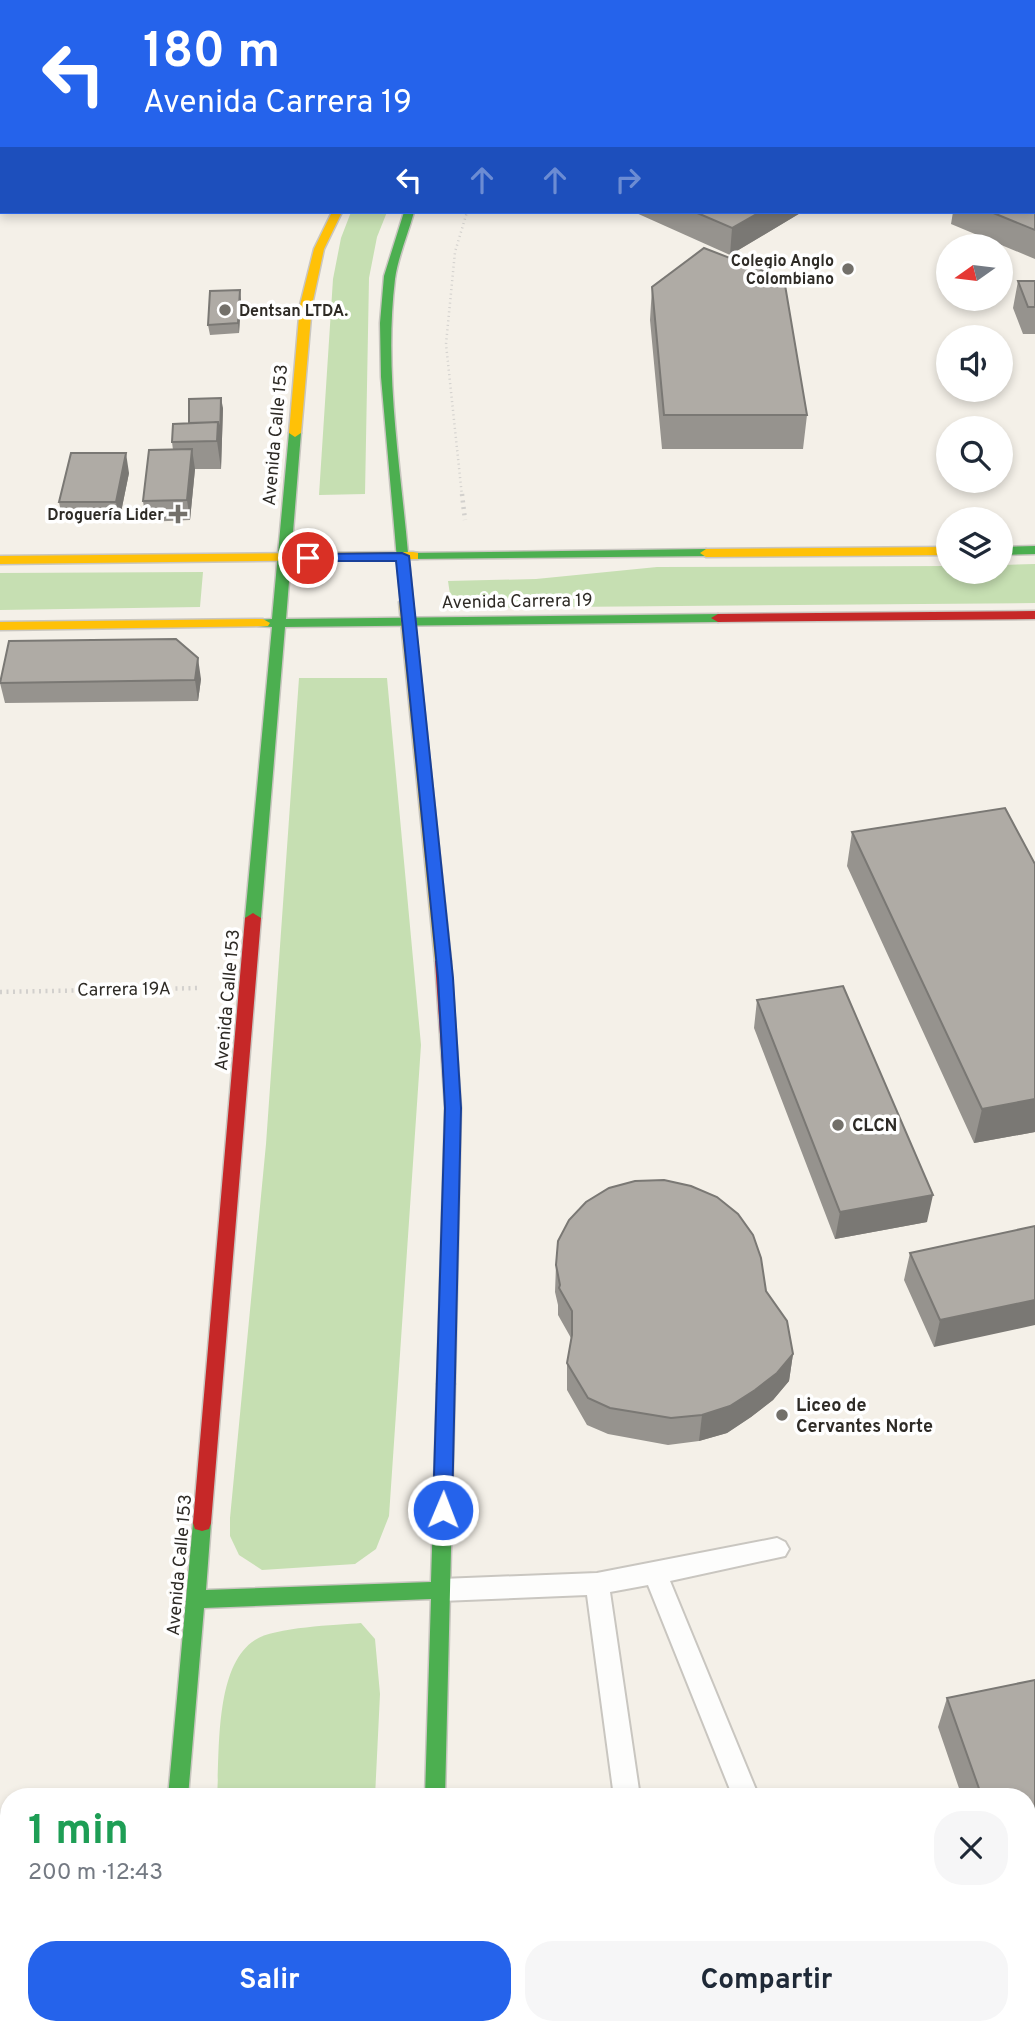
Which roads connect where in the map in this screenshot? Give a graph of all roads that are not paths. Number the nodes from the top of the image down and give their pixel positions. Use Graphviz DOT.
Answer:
graph roads {
  1 [pos="336,214"];
  2 [pos="408,214"];
  3 [pos="1035,550"];
  4 [pos="936,551"];
  5 [pos="1013,551"];
  6 [pos="402,556"];
  7 [pos="284,558"];
  8 [pos="0,560"];
  9 [pos="1035,615"];
  10 [pos="408,622"];
  11 [pos="279,623"];
  12 [pos="0,626"];
  13 [pos="777,1549"];
  14 [pos="655,1573"];
  15 [pos="597,1584"];
  16 [pos="441,1590"];
  17 [pos="195,1598"];
  18 [pos="179,1788"];
  19 [pos="435,1788"];
  20 [pos="626,1788"];
  21 [pos="742,1788"];
  1 -- 7 [label="main road, Avenida Calle 153"];
  2 -- 6 [label="main road"];
  3 -- 5 [label="main road"];
  4 -- 6 [label="main road"];
  6 -- 7 [label="main road"];
  6 -- 10 [label="main road"];
  7 -- 8 [label="main road"];
  7 -- 11 [label="main road, Avenida Calle 153"];
  9 -- 10 [label="main road, Avenida Carrera 19"];
  10 -- 11 [label="main road, Avenida Carrera 19"];
  10 -- 16 [label="main road"];
  11 -- 12 [label="main road, Avenida Carrera 19"];
  11 -- 17 [label="main road, Avenida Calle 153"];
  13 -- 14 [label="lane"];
  14 -- 15 [label="lane"];
  14 -- 21 [label="lane"];
  15 -- 16 [label="lane"];
  15 -- 20 [label="lane"];
  16 -- 17 [label="main road"];
  16 -- 19 [label="main road"];
  17 -- 18 [label="main road, Avenida Calle 153"];
}
